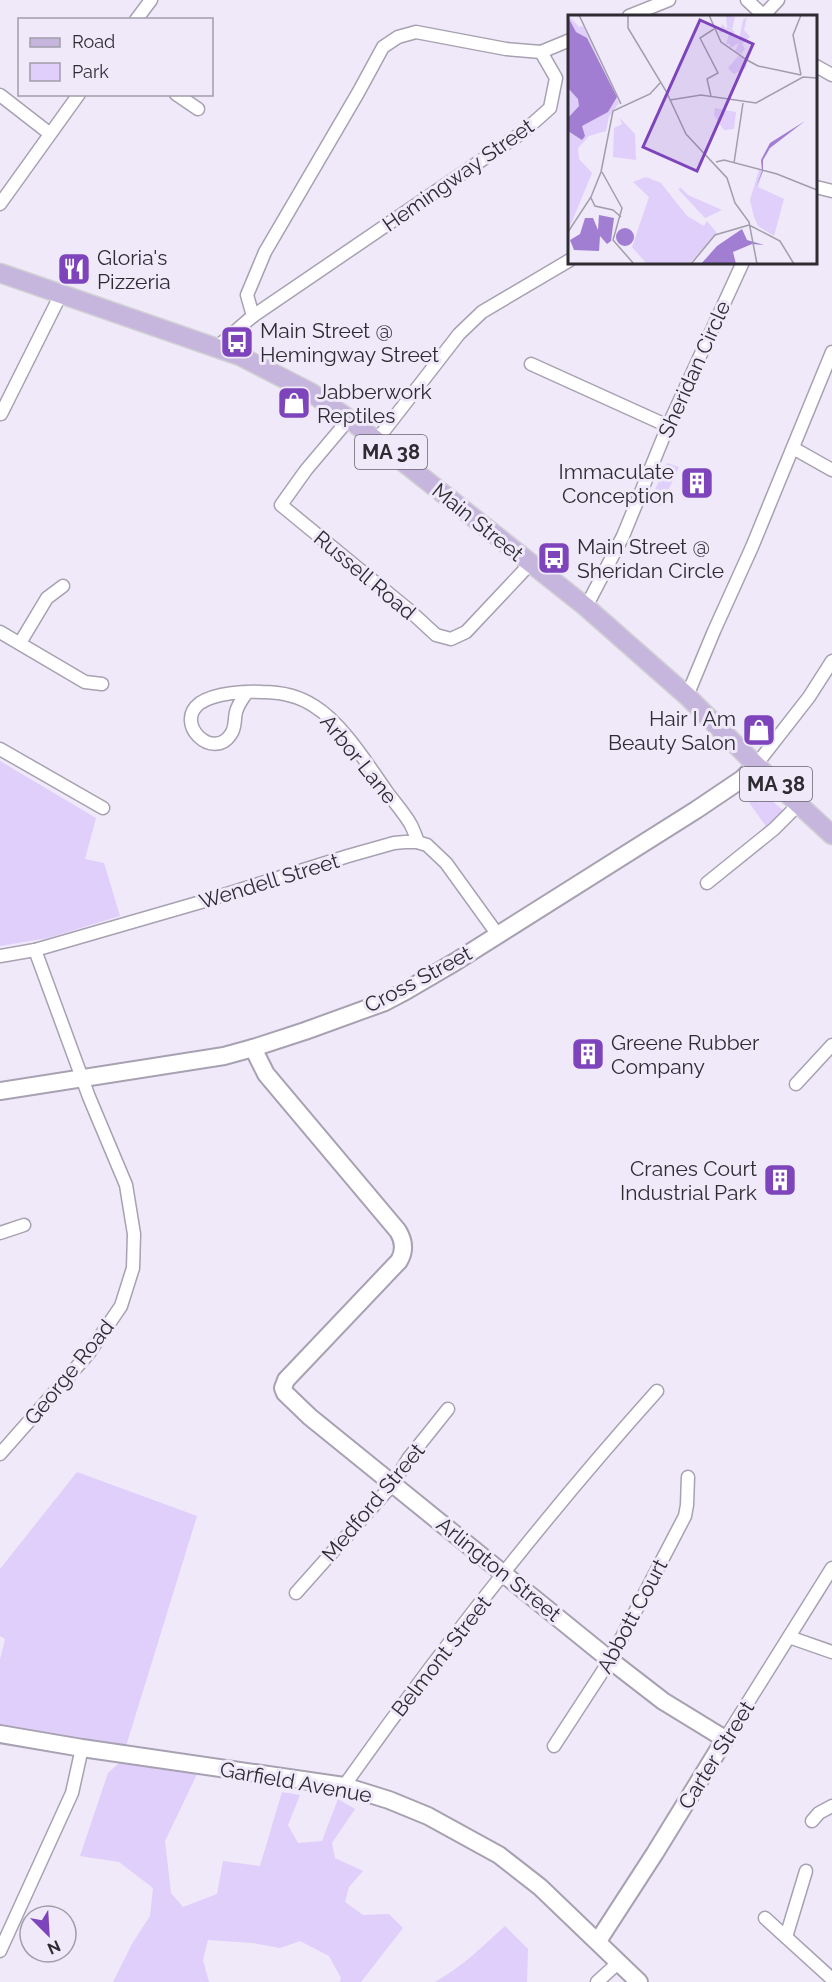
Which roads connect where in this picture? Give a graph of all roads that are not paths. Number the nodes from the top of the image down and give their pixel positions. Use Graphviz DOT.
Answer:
graph roads {
  1 [pos="151,0"];
  2 [pos="669,0"];
  3 [pos="747,0"];
  4 [pos="778,0"];
  5 [pos="631,15"];
  6 [pos="763,15"];
  7 [pos="765,15"];
  8 [pos="138,18"];
  9 [pos="568,41"];
  10 [pos="541,52"];
  11 [pos="0,95"];
  12 [pos="78,96"];
  13 [pos="179,96"];
  14 [pos="198,110"];
  15 [pos="50,133"];
  16 [pos="817,188"];
  17 [pos="832,190"];
  18 [pos="0,204"];
  19 [pos="568,261"];
  20 [pos="742,264"];
  21 [pos="0,273"];
  22 [pos="61,294"];
  23 [pos="253,316"];
  24 [pos="216,348"];
  25 [pos="832,352"];
  26 [pos="531,364"];
  27 [pos="1,414"];
  28 [pos="349,419"];
  29 [pos="668,426"];
  30 [pos="376,441"];
  31 [pos="794,448"];
  32 [pos="832,470"];
  33 [pos="530,564"];
  34 [pos="63,586"];
  35 [pos="586,607"];
  36 [pos="0,632"];
  37 [pos="20,643"];
  38 [pos="832,661"];
  39 [pos="102,684"];
  40 [pos="247,692"];
  41 [pos="687,696"];
  42 [pos="0,749"];
  43 [pos="756,765"];
  44 [pos="799,804"];
  45 [pos="103,808"];
  46 [pos="830,830"];
  47 [pos="418,842"];
  48 [pos="707,883"];
  49 [pos="498,935"];
  50 [pos="34,950"];
  51 [pos="0,956"];
  52 [pos="832,1045"];
  53 [pos="253,1048"];
  54 [pos="82,1078"];
  55 [pos="796,1084"];
  56 [pos="0,1091"];
  57 [pos="24,1225"];
  58 [pos="0,1233"];
  59 [pos="657,1391"];
  60 [pos="448,1409"];
  61 [pos="0,1454"];
  62 [pos="688,1477"];
  63 [pos="393,1484"];
  64 [pos="832,1568"];
  65 [pos="505,1573"];
  66 [pos="296,1593"];
  67 [pos="789,1637"];
  68 [pos="832,1652"];
  69 [pos="610,1660"];
  70 [pos="0,1734"];
  71 [pos="725,1739"];
  72 [pos="554,1746"];
  73 [pos="82,1748"];
  74 [pos="344,1786"];
  75 [pos="832,1806"];
  76 [pos="813,1821"];
  77 [pos="806,1871"];
  78 [pos="765,1918"];
  79 [pos="786,1937"];
  80 [pos="598,1941"];
  81 [pos="0,1951"];
  82 [pos="619,1962"];
  83 [pos="832,1979"];
  84 [pos="597,1982"];
  85 [pos="639,1982"];
  1 -- 8 [label="street"];
  2 -- 5 [label="street"];
  3 -- 6 [label="street"];
  4 -- 7 [label="street"];
  9 -- 10 [label="street"];
  10 -- 23 [label="street, Hemingway Street"];
  10 -- 23 [label="street"];
  11 -- 15 [label="street"];
  12 -- 15 [label="street"];
  13 -- 14 [label="street"];
  15 -- 18 [label="street"];
  16 -- 17 [label="street"];
  19 -- 30 [label="street"];
  20 -- 29 [label="street, Sheridan Circle"];
  21 -- 22 [label="main road, Main Street / MA 38"];
  22 -- 24 [label="main road, Main Street / MA 38"];
  22 -- 27 [label="street"];
  23 -- 24 [label="street, Hemingway Street"];
  24 -- 28 [label="main road, Main Street / MA 38"];
  25 -- 31 [label="street"];
  26 -- 29 [label="street"];
  28 -- 30 [label="main road, Main Street / MA 38"];
  28 -- 33 [label="street, Russell Road"];
  29 -- 35 [label="street, Sheridan Circle"];
  30 -- 33 [label="main road, Main Street / MA 38"];
  31 -- 32 [label="street"];
  31 -- 41 [label="street"];
  33 -- 35 [label="main road, Main Street / MA 38"];
  34 -- 37 [label="street"];
  35 -- 41 [label="main road, Main Street / MA 38"];
  36 -- 37 [label="street"];
  37 -- 39 [label="street"];
  38 -- 43 [label="street"];
  40 -- 40 [label="street, Arbor Lane"];
  40 -- 47 [label="street, Arbor Lane"];
  41 -- 43 [label="main road, Main Street / MA 38"];
  42 -- 45 [label="street"];
  43 -- 44 [label="main road, Main Street / MA 38"];
  43 -- 49 [label="street, Cross Street"];
  44 -- 46 [label="main road, Main Street / MA 38"];
  44 -- 48 [label="street"];
  47 -- 49 [label="street"];
  47 -- 50 [label="street, Wendell Street"];
  49 -- 53 [label="street, Cross Street"];
  50 -- 51 [label="street, Wendell Street"];
  50 -- 54 [label="street, George Road"];
  52 -- 55 [label="street"];
  53 -- 54 [label="street, Cross Street"];
  53 -- 63 [label="street, Arlington Street"];
  54 -- 56 [label="street, Cross Street"];
  54 -- 61 [label="street, George Road"];
  57 -- 58 [label="street"];
  59 -- 65 [label="street, Belmont Street"];
  60 -- 63 [label="street, Medford Street"];
  62 -- 69 [label="street, Abbott Court"];
  63 -- 65 [label="street, Arlington Street"];
  63 -- 66 [label="street, Medford Street"];
  64 -- 67 [label="street, Carter Street"];
  65 -- 69 [label="street, Arlington Street"];
  65 -- 74 [label="street, Belmont Street"];
  67 -- 68 [label="street"];
  67 -- 71 [label="street, Carter Street"];
  69 -- 71 [label="street, Arlington Street"];
  69 -- 72 [label="street, Abbott Court"];
  70 -- 73 [label="street, Garfield Avenue"];
  71 -- 80 [label="street, Carter Street"];
  73 -- 74 [label="street, Garfield Avenue"];
  73 -- 81 [label="street"];
  74 -- 80 [label="street, Garfield Avenue"];
  75 -- 76 [label="street"];
  77 -- 79 [label="street"];
  78 -- 79 [label="street"];
  79 -- 83 [label="street"];
  80 -- 82 [label="street, Garfield Avenue"];
  82 -- 84 [label="street"];
  82 -- 85 [label="street, Garfield Avenue"];
}
